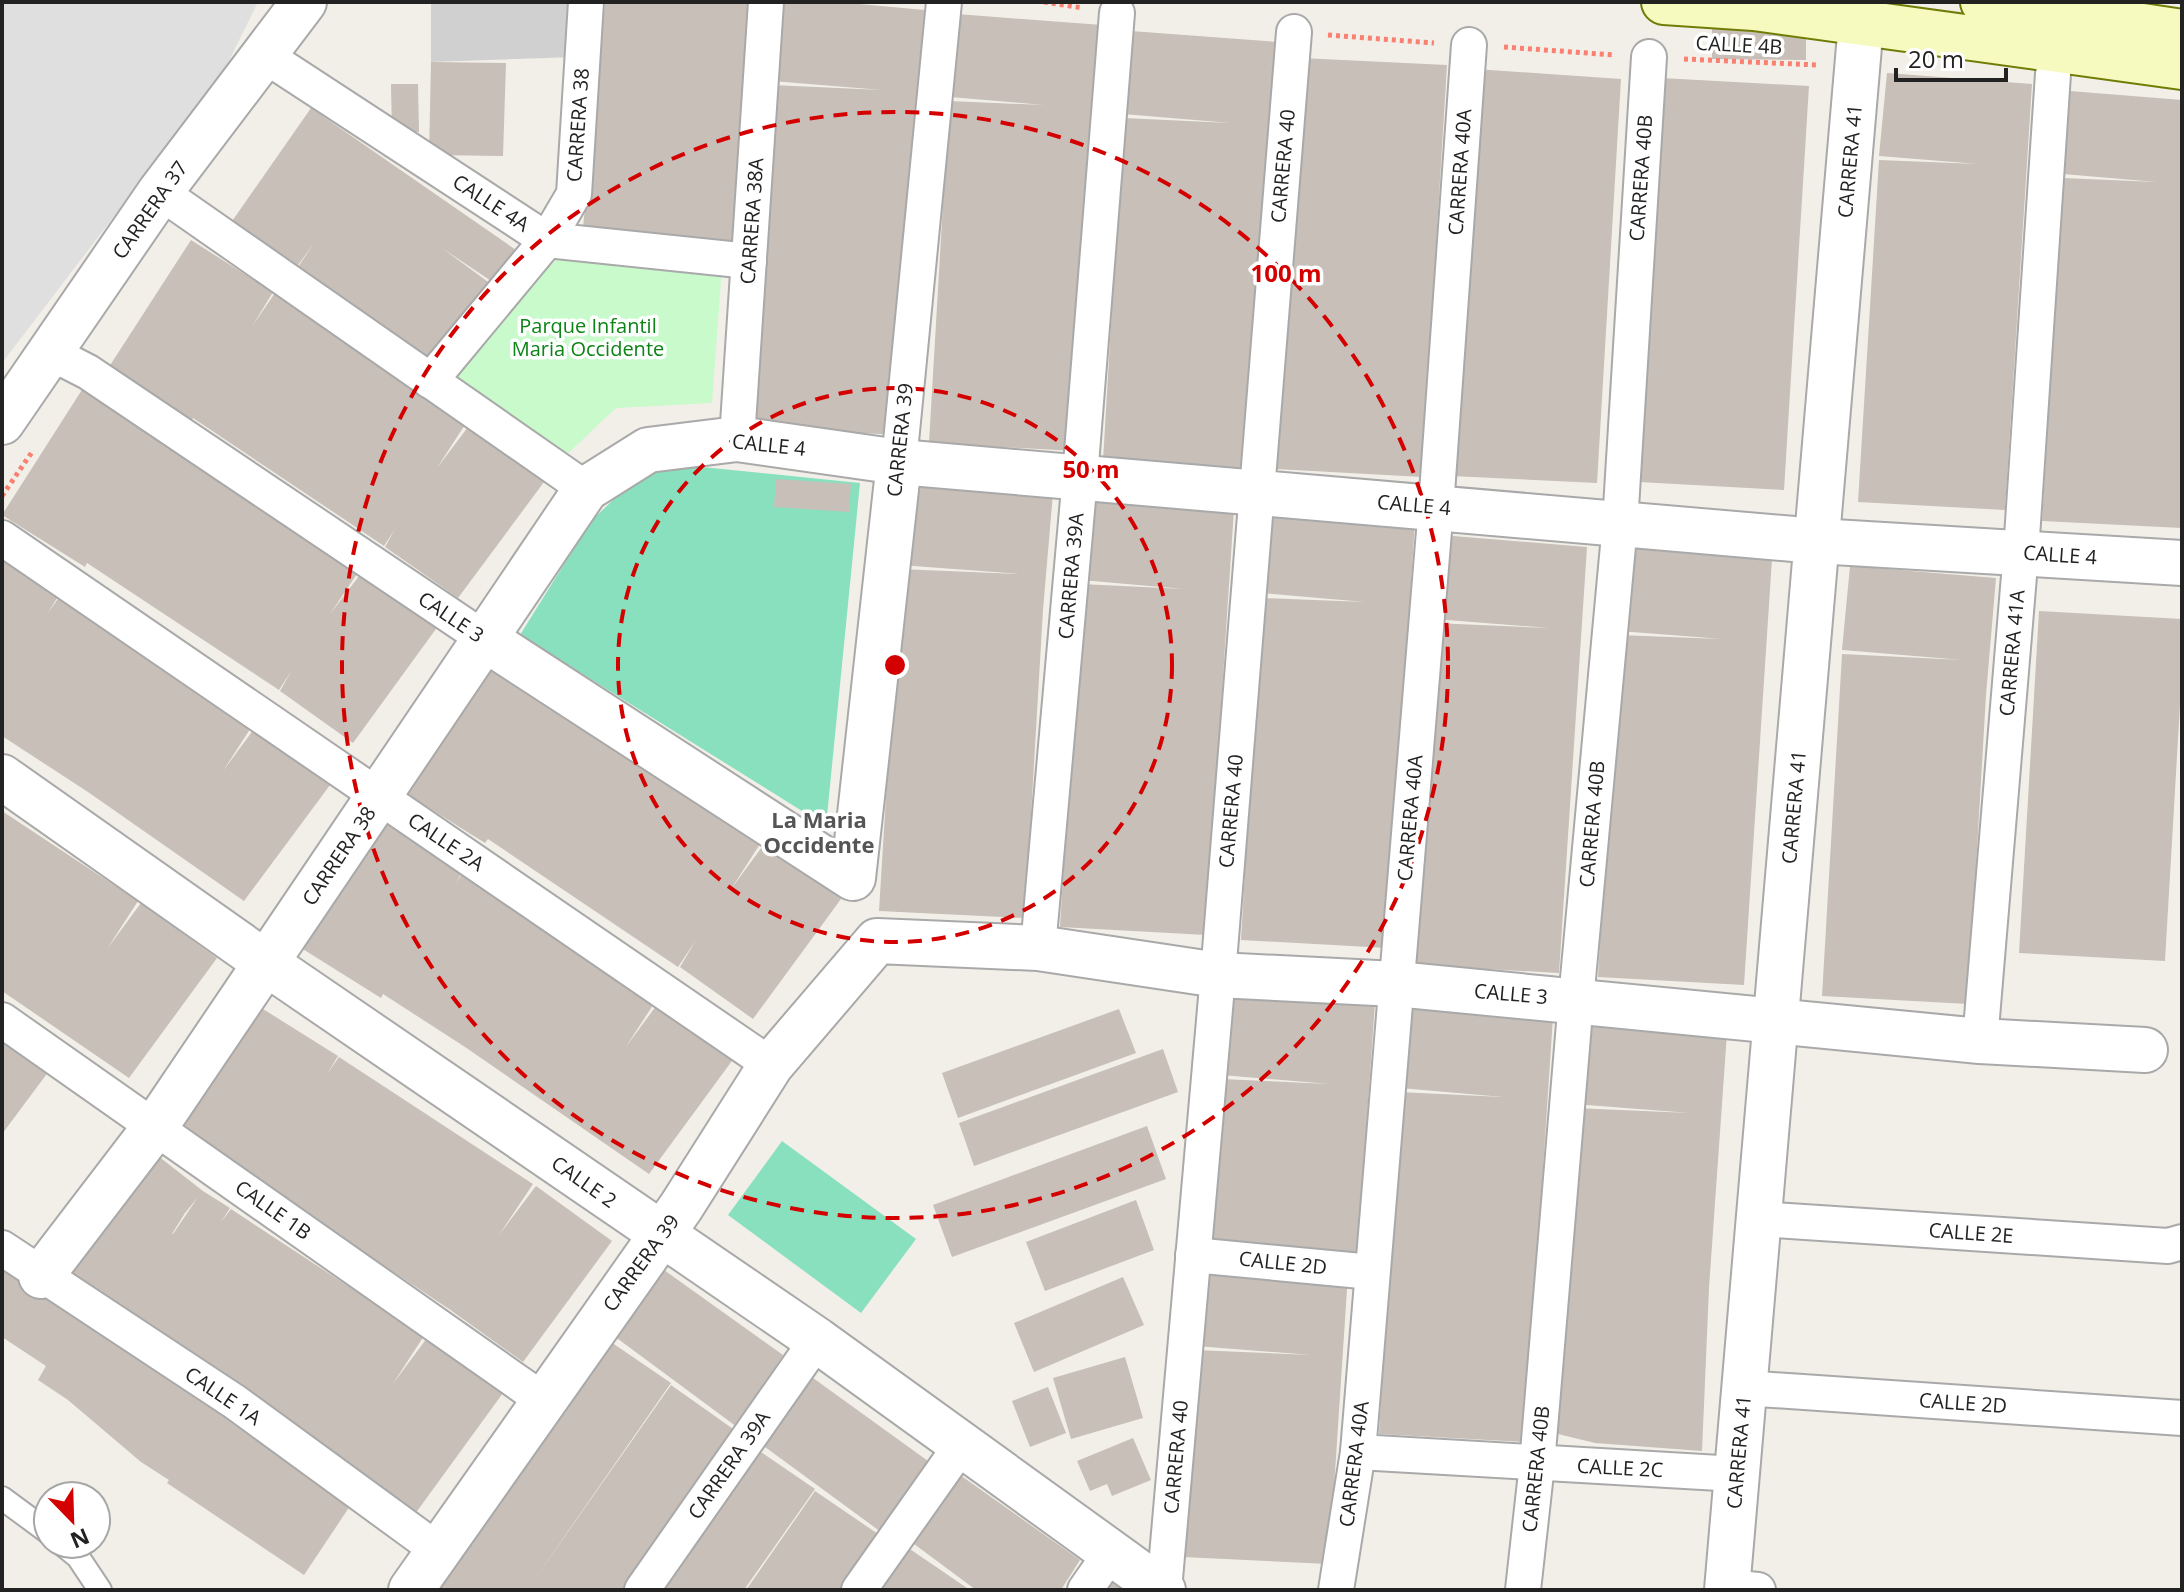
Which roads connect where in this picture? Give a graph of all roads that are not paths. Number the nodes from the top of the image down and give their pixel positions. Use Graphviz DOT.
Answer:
graph roads {
  1 [pos="304,2"];
  2 [pos="586,2"];
  3 [pos="766,2"];
  4 [pos="944,2"];
  5 [pos="1664,2"];
  6 [pos="1983,2"];
  7 [pos="1117,13"];
  8 [pos="1861,23"];
  9 [pos="1294,32"];
  10 [pos="2182,32"];
  11 [pos="1469,45"];
  12 [pos="264,55"];
  13 [pos="1649,57"];
  14 [pos="2182,67"];
  15 [pos="2053,74"];
  16 [pos="160,192"];
  17 [pos="547,240"];
  18 [pos="749,261"];
  19 [pos="51,353"];
  20 [pos="430,381"];
  21 [pos="7,408"];
  22 [pos="737,439"];
  23 [pos="648,450"];
  24 [pos="899,462"];
  25 [pos="1080,477"];
  26 [pos="586,489"];
  27 [pos="1257,492"];
  28 [pos="1436,507"];
  29 [pos="1620,524"];
  30 [pos="2,538"];
  31 [pos="1817,541"];
  32 [pos="2021,552"];
  33 [pos="2182,563"];
  34 [pos="485,639"];
  35 [pos="2,777"];
  36 [pos="379,797"];
  37 [pos="853,878"];
  38 [pos="877,941"];
  39 [pos="1038,948"];
  40 [pos="266,963"];
  41 [pos="1218,975"];
  42 [pos="1396,984"];
  43 [pos="1576,1000"];
  44 [pos="2,1020"];
  45 [pos="1776,1023"];
  46 [pos="1980,1041"];
  47 [pos="2145,1050"];
  48 [pos="771,1065"];
  49 [pos="155,1127"];
  50 [pos="1759,1219"];
  51 [pos="661,1236"];
  52 [pos="2182,1242"];
  53 [pos="2,1248"];
  54 [pos="1193,1255"];
  55 [pos="1372,1272"];
  56 [pos="41,1276"];
  57 [pos="817,1340"];
  58 [pos="1744,1388"];
  59 [pos="543,1400"];
  60 [pos="2182,1418"];
  61 [pos="962,1444"];
  62 [pos="1358,1452"];
  63 [pos="1537,1464"];
  64 [pos="1737,1474"];
  65 [pos="2,1498"];
  66 [pos="32,1520"];
  67 [pos="439,1551"];
  68 [pos="1110,1554"];
  69 [pos="80,1560"];
  70 [pos="1738,1589"];
  71 [pos="100,1590"];
  72 [pos="411,1590"];
  73 [pos="642,1590"];
  74 [pos="859,1590"];
  75 [pos="1085,1590"];
  76 [pos="1164,1590"];
  77 [pos="1336,1590"];
  78 [pos="1523,1590"];
  1 -- 12 [label="street, CARRERA 37"];
  2 -- 17 [label="street, CARRERA 38"];
  3 -- 18 [label="street, CARRERA 38A"];
  4 -- 24 [label="street, CARRERA 39"];
  5 -- 8 [label="main road"];
  6 -- 10 [label="main road"];
  7 -- 25 [label="street, CARRERA 39A"];
  8 -- 14 [label="main road"];
  8 -- 31 [label="street, CARRERA 41"];
  9 -- 27 [label="street, CARRERA 40"];
  11 -- 28 [label="street, CARRERA 40A"];
  12 -- 16 [label="street, CARRERA 37"];
  12 -- 17 [label="street, CALLE 4A"];
  13 -- 29 [label="street, CARRERA 40B"];
  15 -- 32 [label="street, CARRERA 41A"];
  16 -- 19 [label="street, CARRERA 37"];
  16 -- 20 [label="street"];
  17 -- 18 [label="street, CALLE 4A"];
  17 -- 20 [label="street, CARRERA 38"];
  18 -- 22 [label="street, CARRERA 38A"];
  19 -- 21 [label="street, CARRERA 37"];
  19 -- 34 [label="street, CALLE 3"];
  20 -- 26 [label="street"];
  22 -- 23 [label="street, CALLE 4"];
  22 -- 24 [label="street, CALLE 4"];
  23 -- 26 [label="street, CARRERA 38"];
  24 -- 25 [label="street, CALLE 4"];
  24 -- 37 [label="street, CARRERA 39"];
  25 -- 27 [label="street, CALLE 4"];
  25 -- 39 [label="street, CARRERA 39A"];
  26 -- 34 [label="street, CARRERA 38"];
  27 -- 28 [label="street, CALLE 4"];
  27 -- 41 [label="street, CARRERA 40"];
  28 -- 29 [label="street, CALLE 4"];
  28 -- 42 [label="street, CARRERA 40A"];
  29 -- 31 [label="street, CALLE 4"];
  29 -- 43 [label="street, CARRERA 40B"];
  30 -- 36 [label="street, CALLE 2A"];
  31 -- 32 [label="street, CALLE 4"];
  31 -- 45 [label="street, CARRERA 41"];
  32 -- 33 [label="street, CALLE 4"];
  32 -- 46 [label="street, CARRERA 41A"];
  34 -- 36 [label="street, CARRERA 38"];
  34 -- 37 [label="street, CALLE 3"];
  35 -- 40 [label="street, CALLE 2"];
  36 -- 40 [label="street, CARRERA 38"];
  36 -- 48 [label="street, CALLE 2A"];
  38 -- 39 [label="street, CALLE 3"];
  38 -- 48 [label="street, CARRERA 39"];
  39 -- 41 [label="street, CALLE 3"];
  40 -- 49 [label="street, CARRERA 38"];
  40 -- 51 [label="street, CALLE 2"];
  41 -- 42 [label="street, CALLE 3"];
  41 -- 54 [label="street, CARRERA 40"];
  42 -- 43 [label="street, CALLE 3"];
  42 -- 55 [label="street, CARRERA 40A"];
  43 -- 45 [label="street, CALLE 3"];
  43 -- 63 [label="street, CARRERA 40B"];
  44 -- 49 [label="street, CALLE 1B"];
  45 -- 46 [label="street, CALLE 3"];
  45 -- 50 [label="street, CARRERA 41"];
  46 -- 47 [label="street, CALLE 3"];
  48 -- 51 [label="street, CARRERA 39"];
  49 -- 56 [label="street, CARRERA 38"];
  49 -- 59 [label="street, CALLE 1B"];
  50 -- 52 [label="street, CALLE 2E"];
  50 -- 58 [label="street, CARRERA 41"];
  51 -- 57 [label="street, CALLE 2"];
  51 -- 59 [label="street, CARRERA 39"];
  53 -- 56 [label="street, CALLE 1A"];
  54 -- 55 [label="street, CALLE 2D"];
  54 -- 76 [label="street, CARRERA 40"];
  55 -- 62 [label="street, CARRERA 40A"];
  56 -- 67 [label="street, CALLE 1A"];
  57 -- 61 [label="street, CALLE 2"];
  57 -- 73 [label="street, CARRERA 39A"];
  58 -- 60 [label="street, CALLE 2D"];
  58 -- 64 [label="street, CARRERA 41"];
  59 -- 67 [label="street, CARRERA 39"];
  61 -- 68 [label="street, CALLE 2"];
  61 -- 74 [label="street"];
  62 -- 63 [label="street, CALLE 2C"];
  62 -- 77 [label="street, CARRERA 40A"];
  63 -- 64 [label="street, CALLE 2C"];
  63 -- 78 [label="street, CARRERA 40B"];
  64 -- 70 [label="street, CARRERA 41"];
  65 -- 66 [label="lane"];
  67 -- 72 [label="street, CARRERA 39"];
  68 -- 75 [label="street"];
  68 -- 76 [label="street, CALLE 2"];
  69 -- 71 [label="lane"];
}
